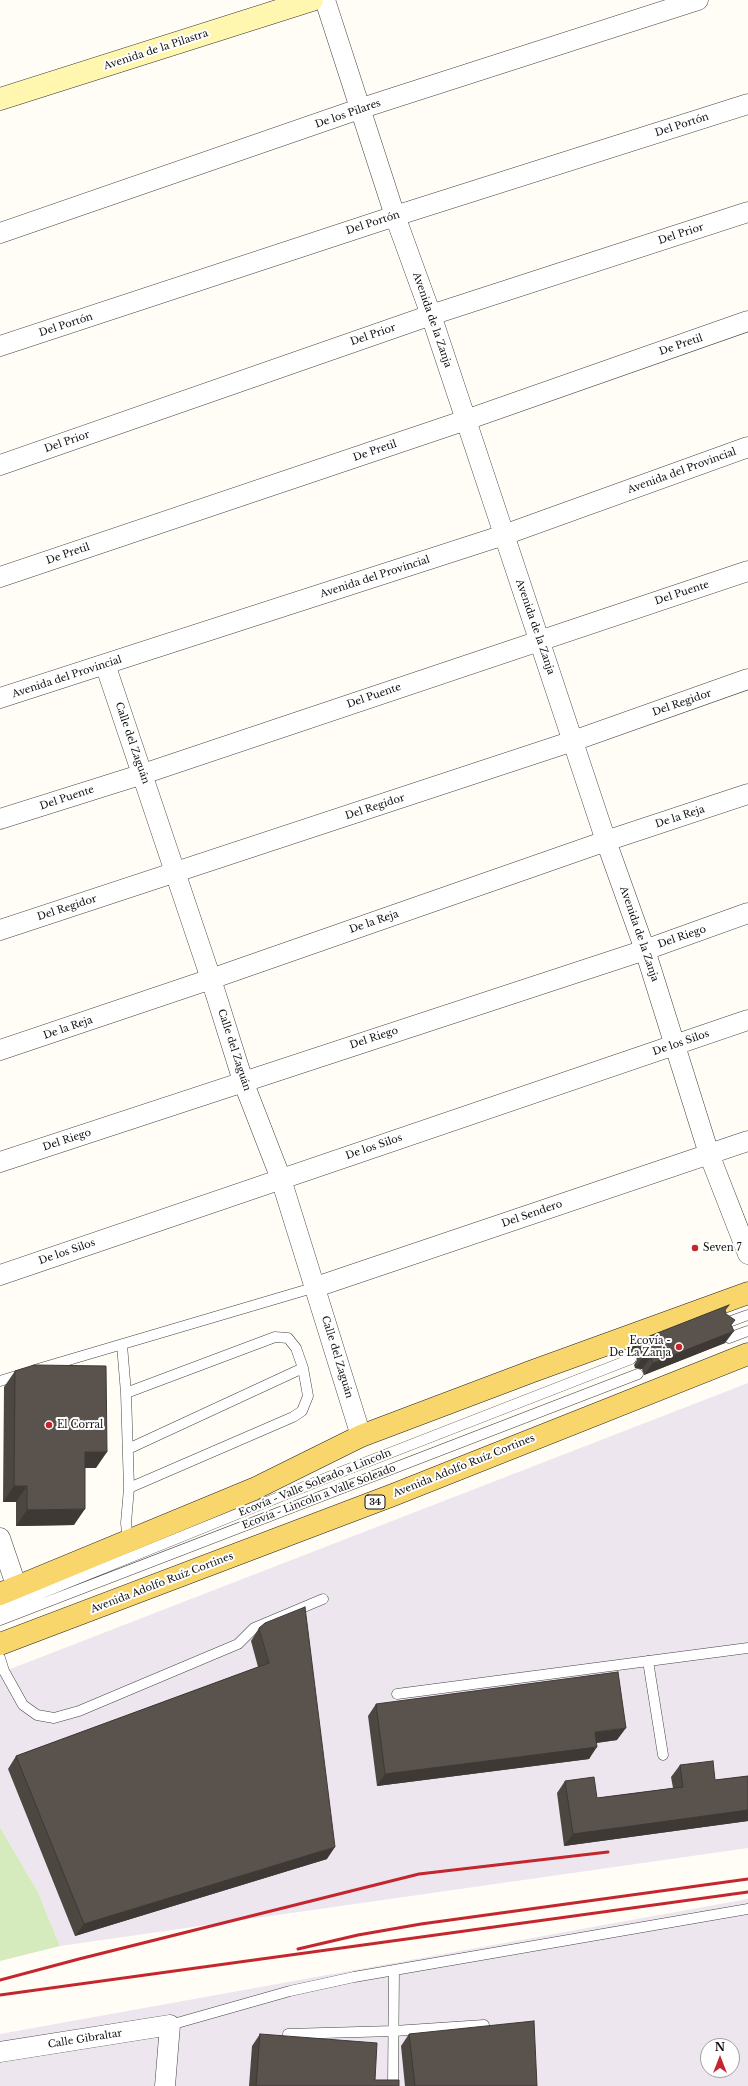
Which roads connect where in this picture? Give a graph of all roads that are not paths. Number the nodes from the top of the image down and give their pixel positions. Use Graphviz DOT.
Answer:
graph roads {
  1 [pos="312,0"];
  2 [pos="325,0"];
  3 [pos="698,0"];
  4 [pos="0,100"];
  5 [pos="748,104"];
  6 [pos="359,110"];
  7 [pos="748,212"];
  8 [pos="395,216"];
  9 [pos="0,233"];
  10 [pos="431,315"];
  11 [pos="748,321"];
  12 [pos="0,346"];
  13 [pos="466,420"];
  14 [pos="748,447"];
  15 [pos="0,465"];
  16 [pos="504,535"];
  17 [pos="748,571"];
  18 [pos="0,577"];
  19 [pos="540,640"];
  20 [pos="105,664"];
  21 [pos="748,680"];
  22 [pos="0,698"];
  23 [pos="573,741"];
  24 [pos="143,774"];
  25 [pos="748,794"];
  26 [pos="0,819"];
  27 [pos="606,841"];
  28 [pos="175,873"];
  29 [pos="748,913"];
  30 [pos="0,930"];
  31 [pos="645,950"];
  32 [pos="211,979"];
  33 [pos="748,1020"];
  34 [pos="675,1045"];
  35 [pos="0,1050"];
  36 [pos="243,1081"];
  37 [pos="748,1141"];
  38 [pos="709,1154"];
  39 [pos="0,1162"];
  40 [pos="281,1179"];
  41 [pos="748,1254"];
  42 [pos="0,1275"];
  43 [pos="316,1287"];
  44 [pos="748,1293"];
  45 [pos="748,1314"];
  46 [pos="723,1324"];
  47 [pos="748,1331"];
  48 [pos="729,1338"];
  49 [pos="122,1344"];
  50 [pos="748,1354"];
  51 [pos="631,1359"];
  52 [pos="303,1368"];
  53 [pos="638,1374"];
  54 [pos="0,1381"];
  55 [pos="126,1393"];
  56 [pos="361,1436"];
  57 [pos="128,1449"];
  58 [pos="129,1488"];
  59 [pos="0,1538"];
  60 [pos="128,1542"];
  61 [pos="4,1595"];
  62 [pos="324,1599"];
  63 [pos="0,1620"];
  64 [pos="0,1644"];
  65 [pos="748,1648"];
  66 [pos="0,1658"];
  67 [pos="648,1661"];
  68 [pos="397,1694"];
  69 [pos="663,1755"];
  70 [pos="748,1909"];
  71 [pos="394,1970"];
  72 [pos="170,2025"];
  73 [pos="484,2025"];
  74 [pos="394,2031"];
  75 [pos="288,2034"];
  76 [pos="0,2052"];
  77 [pos="166,2086"];
  78 [pos="393,2086"];
  1 -- 4 [label="street, Avenida de la Pilastra"];
  2 -- 6 [label="street, Avenida de la Zanja"];
  3 -- 6 [label="street, De los Pilares"];
  5 -- 8 [label="street, Del Portón"];
  6 -- 8 [label="street, Avenida de la Zanja"];
  6 -- 9 [label="street, De los Pilares"];
  7 -- 10 [label="street, Del Prior"];
  8 -- 10 [label="street, Avenida de la Zanja"];
  8 -- 12 [label="street, Del Portón"];
  10 -- 13 [label="street, Avenida de la Zanja"];
  10 -- 15 [label="street, Del Prior"];
  11 -- 13 [label="street, De Pretil"];
  13 -- 16 [label="street, Avenida de la Zanja"];
  13 -- 18 [label="street, De Pretil"];
  14 -- 16 [label="street, Avenida del Provincial"];
  16 -- 19 [label="street, Avenida de la Zanja"];
  16 -- 20 [label="street, Avenida del Provincial"];
  17 -- 19 [label="street, Del Puente"];
  19 -- 23 [label="street, Avenida de la Zanja"];
  19 -- 24 [label="street, Del Puente"];
  20 -- 22 [label="street, Avenida del Provincial"];
  20 -- 24 [label="street, Calle del Zaguán"];
  21 -- 23 [label="street, Del Regidor"];
  23 -- 27 [label="street, Avenida de la Zanja"];
  23 -- 28 [label="street, Del Regidor"];
  24 -- 26 [label="street, Del Puente"];
  24 -- 28 [label="street, Calle del Zaguán"];
  25 -- 27 [label="street, De la Reja"];
  27 -- 31 [label="street, Avenida de la Zanja"];
  27 -- 32 [label="street, De la Reja"];
  28 -- 30 [label="street, Del Regidor"];
  28 -- 32 [label="street, Calle del Zaguán"];
  29 -- 31 [label="street, Del Riego"];
  31 -- 34 [label="street, Avenida de la Zanja"];
  31 -- 36 [label="street, Del Riego"];
  32 -- 35 [label="street, De la Reja"];
  32 -- 36 [label="street, Calle del Zaguán"];
  33 -- 34 [label="street, De los Silos"];
  34 -- 38 [label="street, Avenida de la Zanja"];
  34 -- 40 [label="street, De los Silos"];
  36 -- 39 [label="street, Del Riego"];
  36 -- 40 [label="street, Calle del Zaguán"];
  37 -- 38 [label="street, Del Sendero"];
  38 -- 41 [label="street, Avenida de la Zanja"];
  38 -- 43 [label="street, Del Sendero"];
  40 -- 42 [label="street, De los Silos"];
  40 -- 43 [label="street, Calle del Zaguán"];
  43 -- 49 [label="lane"];
  43 -- 56 [label="street, Calle del Zaguán"];
  44 -- 56 [label="main road"];
  45 -- 46 [label="lane"];
  47 -- 48 [label="lane"];
  49 -- 54 [label="lane"];
  49 -- 55 [label="lane"];
  50 -- 64 [label="main road, Avenida Adolfo Ruíz Cortines / 34"];
  51 -- 61 [label="lane, Ecovía - Valle Soleado a Lincoln"];
  52 -- 55 [label="lane"];
  52 -- 57 [label="lane"];
  52 -- 58 [label="lane"];
  53 -- 63 [label="lane, Ecovía - Lincoln a Valle Soleado"];
  55 -- 57 [label="lane"];
  56 -- 60 [label="main road"];
  57 -- 58 [label="lane"];
  58 -- 60 [label="lane"];
  59 -- 61 [label="street"];
  60 -- 61 [label="main road"];
  62 -- 66 [label="lane"];
  65 -- 67 [label="lane"];
  67 -- 68 [label="lane"];
  67 -- 69 [label="lane"];
  70 -- 71 [label="lane"];
  71 -- 72 [label="lane"];
  71 -- 74 [label="lane"];
  72 -- 76 [label="street, Calle Gibraltar"];
  72 -- 77 [label="street"];
  73 -- 74 [label="lane"];
  74 -- 75 [label="lane"];
  74 -- 78 [label="lane"];
}
